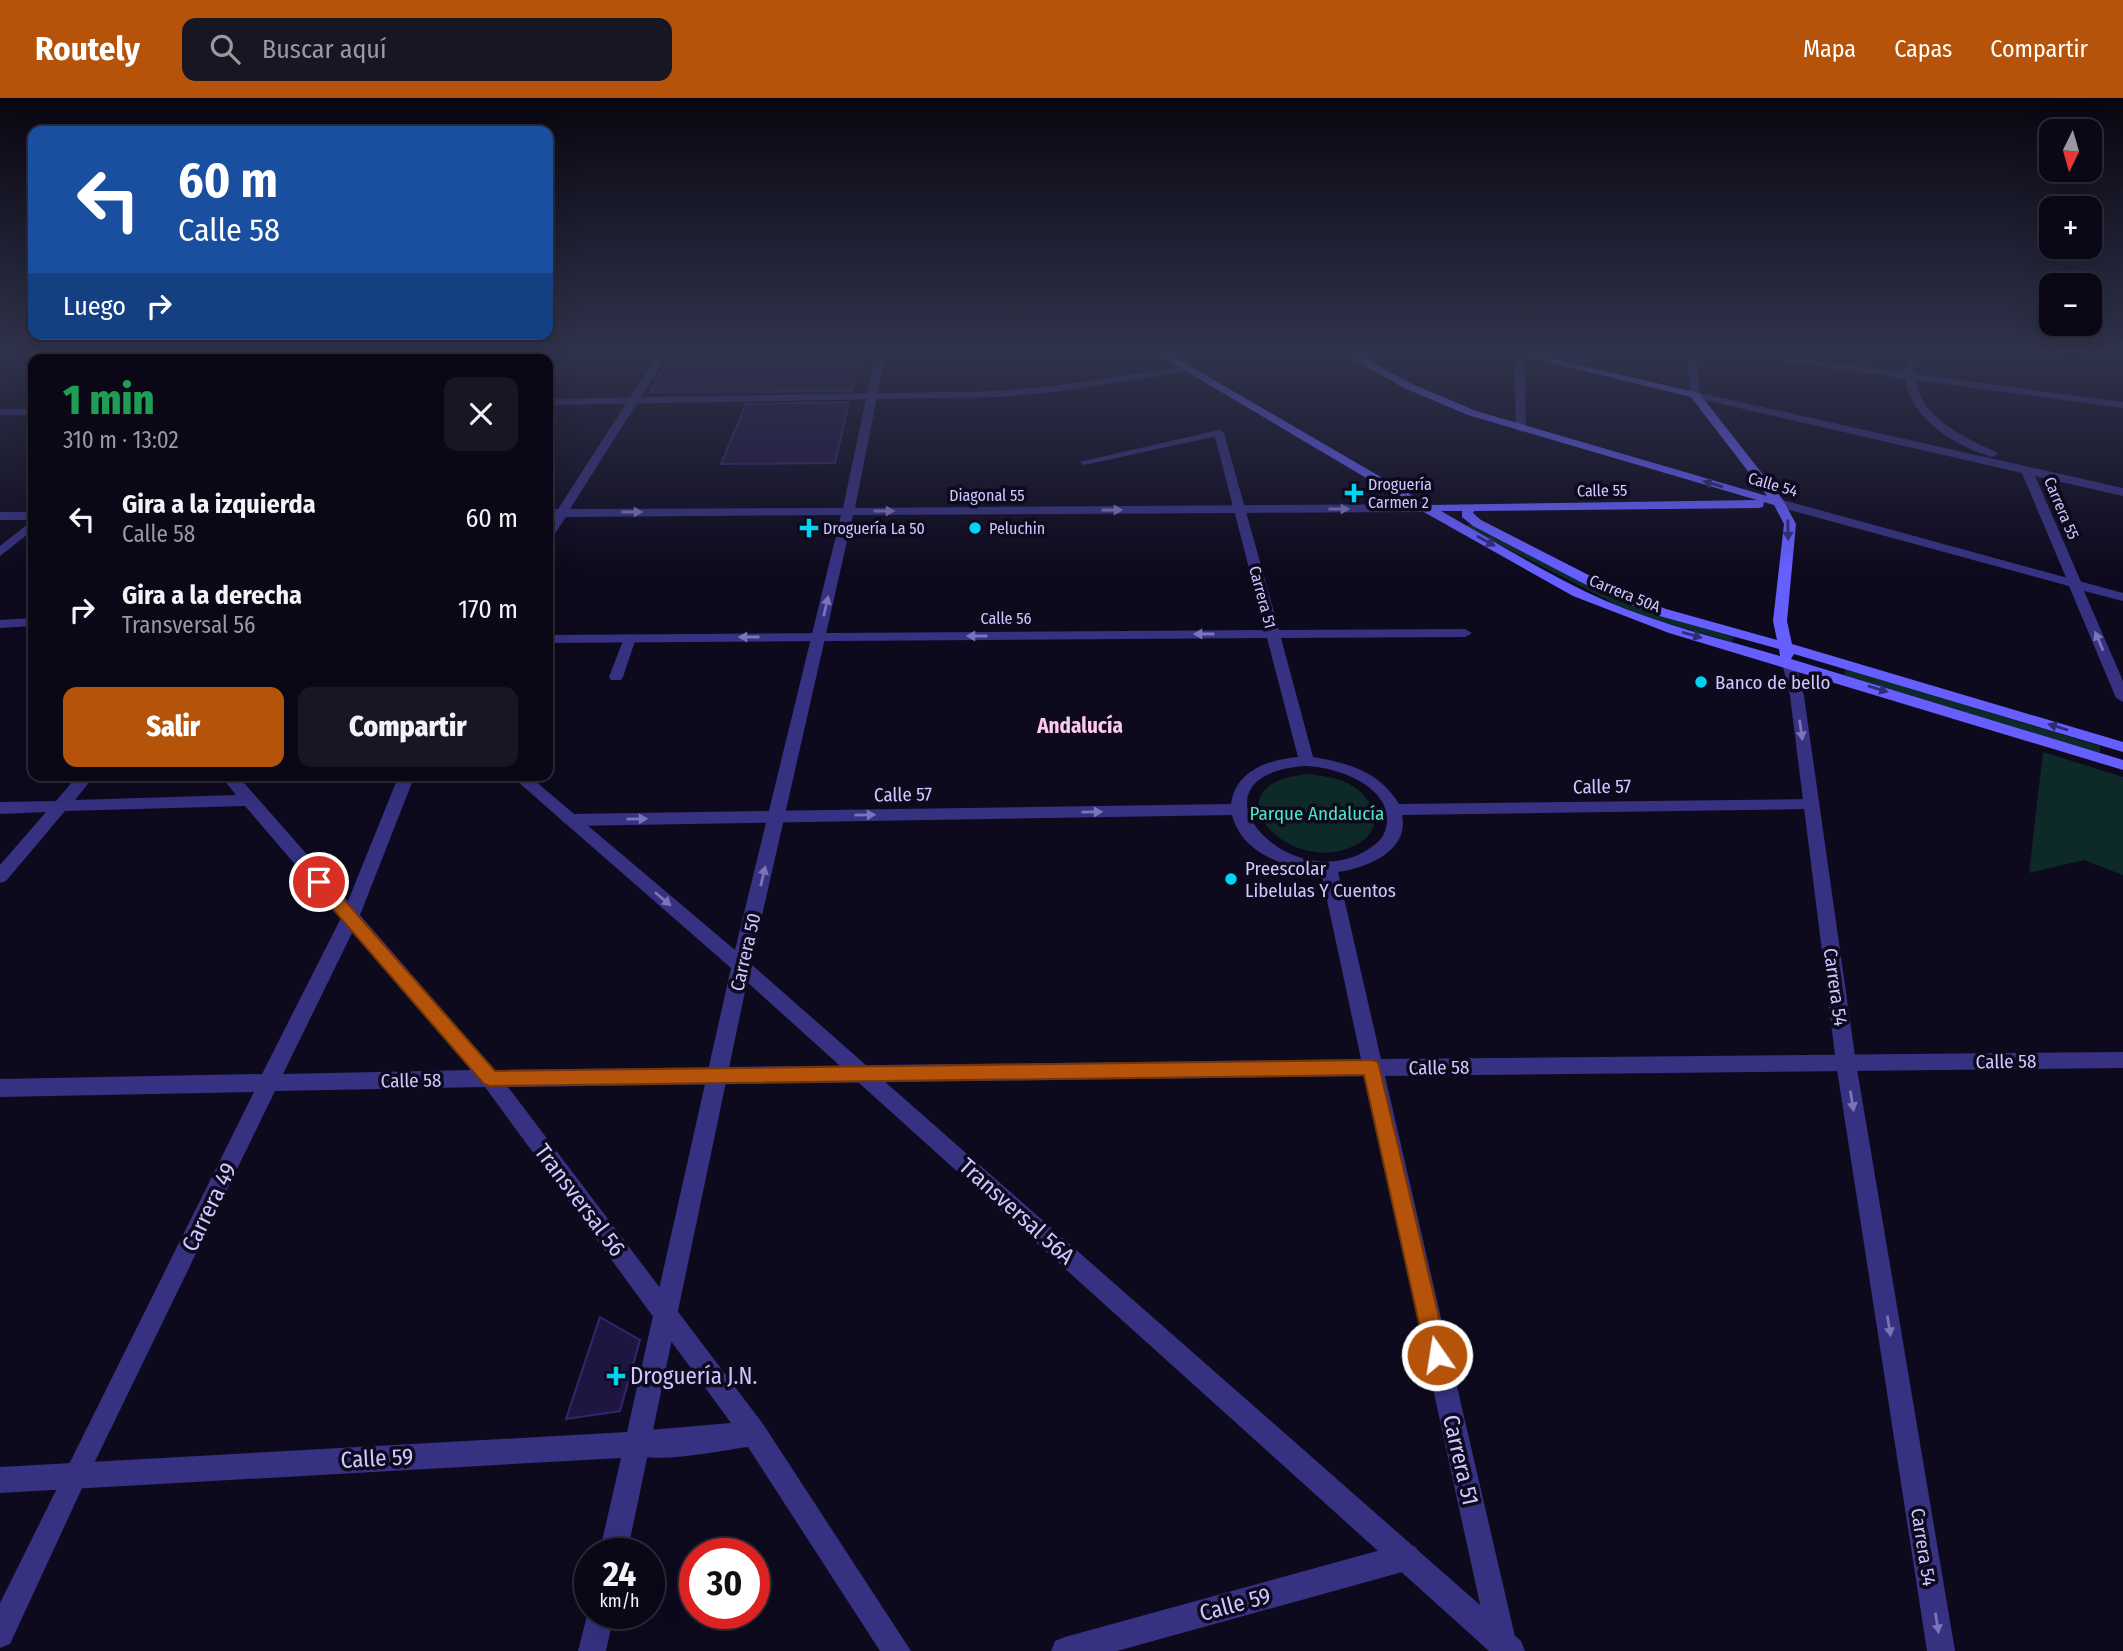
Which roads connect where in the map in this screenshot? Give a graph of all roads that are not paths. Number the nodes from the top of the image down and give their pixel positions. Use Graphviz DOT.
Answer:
graph roads {
  1 [pos="619,423"];
  2 [pos="866,423"];
  3 [pos="1281,423"];
  4 [pos="1505,423"];
  5 [pos="1521,423"];
  6 [pos="1717,423"];
  7 [pos="1818,423"];
  8 [pos="1936,423"];
  9 [pos="1521,429"];
  10 [pos="1219,433"];
  11 [pos="1084,462"];
  12 [pos="2026,470"];
  13 [pos="2123,492"];
  14 [pos="1779,503"];
  15 [pos="1426,508"];
  16 [pos="1470,508"];
  17 [pos="1239,509"];
  18 [pos="848,511"];
  19 [pos="564,512"];
  20 [pos="553,513"];
  21 [pos="0,516"];
  22 [pos="28,516"];
  23 [pos="28,528"];
  24 [pos="553,528"];
  25 [pos="0,552"];
  26 [pos="2075,584"];
  27 [pos="2123,597"];
  28 [pos="28,622"];
  29 [pos="0,624"];
  30 [pos="1465,633"];
  31 [pos="1273,634"];
  32 [pos="819,637"];
  33 [pos="630,638"];
  34 [pos="553,639"];
  35 [pos="1787,655"];
  36 [pos="616,677"];
  37 [pos="2123,698"];
  38 [pos="2123,747"];
  39 [pos="1307,762"];
  40 [pos="2123,765"];
  41 [pos="82,781"];
  42 [pos="233,781"];
  43 [pos="405,781"];
  44 [pos="525,781"];
  45 [pos="248,800"];
  46 [pos="1811,804"];
  47 [pos="59,806"];
  48 [pos="0,808"];
  49 [pos="1237,810"];
  50 [pos="1394,810"];
  51 [pos="776,817"];
  52 [pos="569,820"];
  53 [pos="1328,866"];
  54 [pos="0,877"];
  55 [pos="350,918"];
  56 [pos="741,966"];
  57 [pos="2123,1060"];
  58 [pos="1846,1063"];
  59 [pos="1372,1068"];
  60 [pos="861,1072"];
  61 [pos="718,1074"];
  62 [pos="490,1078"];
  63 [pos="271,1083"];
  64 [pos="0,1088"];
  65 [pos="665,1314"];
  66 [pos="754,1433"];
  67 [pos="637,1444"];
  68 [pos="75,1475"];
  69 [pos="0,1480"];
  70 [pos="616,1538"];
  71 [pos="1406,1557"];
  72 [pos="597,1629"];
  73 [pos="0,1634"];
  74 [pos="1507,1647"];
  75 [pos="1074,1650"];
  76 [pos="592,1651"];
  77 [pos="897,1651"];
  78 [pos="1941,1651"];
  1 -- 19 [label="street"];
  2 -- 18 [label="street, Carrera 50"];
  3 -- 15 [label="main road, Carrera 50A"];
  4 -- 9 [label="main road, Calle 54"];
  5 -- 9 [label="street"];
  6 -- 14 [label="main road, Carrera 54"];
  7 -- 12 [label="street"];
  8 -- 12 [label="street, Carrera 55"];
  14 -- 9 [label="main road, Calle 54, one-way"];
  10 -- 11 [label="lane"];
  10 -- 17 [label="street, Carrera 51"];
  12 -- 13 [label="street"];
  12 -- 26 [label="street, Carrera 55"];
  14 -- 16 [label="main road, Calle 55"];
  14 -- 26 [label="street, Calle 54"];
  14 -- 35 [label="main road, Carrera 54, one-way"];
  15 -- 16 [label="main road, Calle 55"];
  17 -- 15 [label="street, Diagonal 55, one-way"];
  15 -- 35 [label="main road, Carrera 50A, one-way"];
  16 -- 35 [label="main road, Carrera 50A"];
  18 -- 17 [label="street, Diagonal 55, one-way"];
  17 -- 31 [label="street, Carrera 51"];
  19 -- 18 [label="street, Diagonal 55, one-way"];
  32 -- 18 [label="street, Carrera 50, one-way"];
  19 -- 20 [label="street, Diagonal 55"];
  19 -- 24 [label="street"];
  21 -- 22 [label="street"];
  23 -- 25 [label="street"];
  26 -- 27 [label="street, Calle 54"];
  37 -- 26 [label="street, Carrera 55, one-way"];
  28 -- 29 [label="street"];
  30 -- 31 [label="street, Calle 56"];
  31 -- 32 [label="street, Calle 56, one-way"];
  31 -- 39 [label="street, Carrera 51"];
  32 -- 33 [label="street, Calle 56, one-way"];
  32 -- 51 [label="street, Carrera 50"];
  33 -- 34 [label="street, Calle 56"];
  33 -- 36 [label="lane"];
  38 -- 35 [label="main road, Carrera 50A, one-way"];
  35 -- 40 [label="main road, Carrera 50A, one-way"];
  35 -- 46 [label="street, Carrera 54, one-way"];
  39 -- 49 [label="street"];
  39 -- 50 [label="street"];
  41 -- 47 [label="street"];
  42 -- 45 [label="street, Transversal 56"];
  43 -- 55 [label="street, Carrera 49"];
  44 -- 52 [label="street, Transversal 56A"];
  45 -- 47 [label="street"];
  45 -- 55 [label="street, Transversal 56"];
  46 -- 50 [label="street, Calle 57"];
  46 -- 58 [label="street, Carrera 54"];
  47 -- 48 [label="street"];
  47 -- 54 [label="street"];
  51 -- 49 [label="street, Calle 57, one-way"];
  49 -- 53 [label="street"];
  50 -- 53 [label="street"];
  52 -- 51 [label="street, Calle 57, one-way"];
  56 -- 51 [label="street, Carrera 50, one-way"];
  52 -- 56 [label="street, Transversal 56A, one-way"];
  53 -- 59 [label="street, Carrera 51"];
  55 -- 62 [label="street, Transversal 56"];
  55 -- 63 [label="street, Carrera 49"];
  56 -- 60 [label="street, Transversal 56A"];
  56 -- 61 [label="street, Carrera 50"];
  57 -- 58 [label="street, Calle 58"];
  58 -- 59 [label="street, Calle 58"];
  58 -- 78 [label="street, Carrera 54, one-way"];
  59 -- 60 [label="street, Calle 58"];
  59 -- 74 [label="street, Carrera 51"];
  60 -- 61 [label="street, Calle 58"];
  60 -- 71 [label="street, Transversal 56A"];
  61 -- 62 [label="street, Calle 58"];
  61 -- 65 [label="street, Carrera 50"];
  62 -- 63 [label="street, Calle 58"];
  62 -- 65 [label="street, Transversal 56"];
  63 -- 64 [label="street, Calle 58"];
  63 -- 68 [label="street, Carrera 49"];
  65 -- 66 [label="street, Transversal 56"];
  65 -- 67 [label="street, Carrera 50"];
  66 -- 67 [label="street, Calle 59"];
  66 -- 77 [label="street, Transversal 56"];
  67 -- 68 [label="street, Calle 59"];
  67 -- 70 [label="street, Carrera 50"];
  68 -- 69 [label="street, Calle 59"];
  68 -- 73 [label="street, Carrera 49"];
  71 -- 74 [label="street, Transversal 56A"];
  71 -- 75 [label="street, Calle 59"];
  72 -- 76 [label="street"];
}
